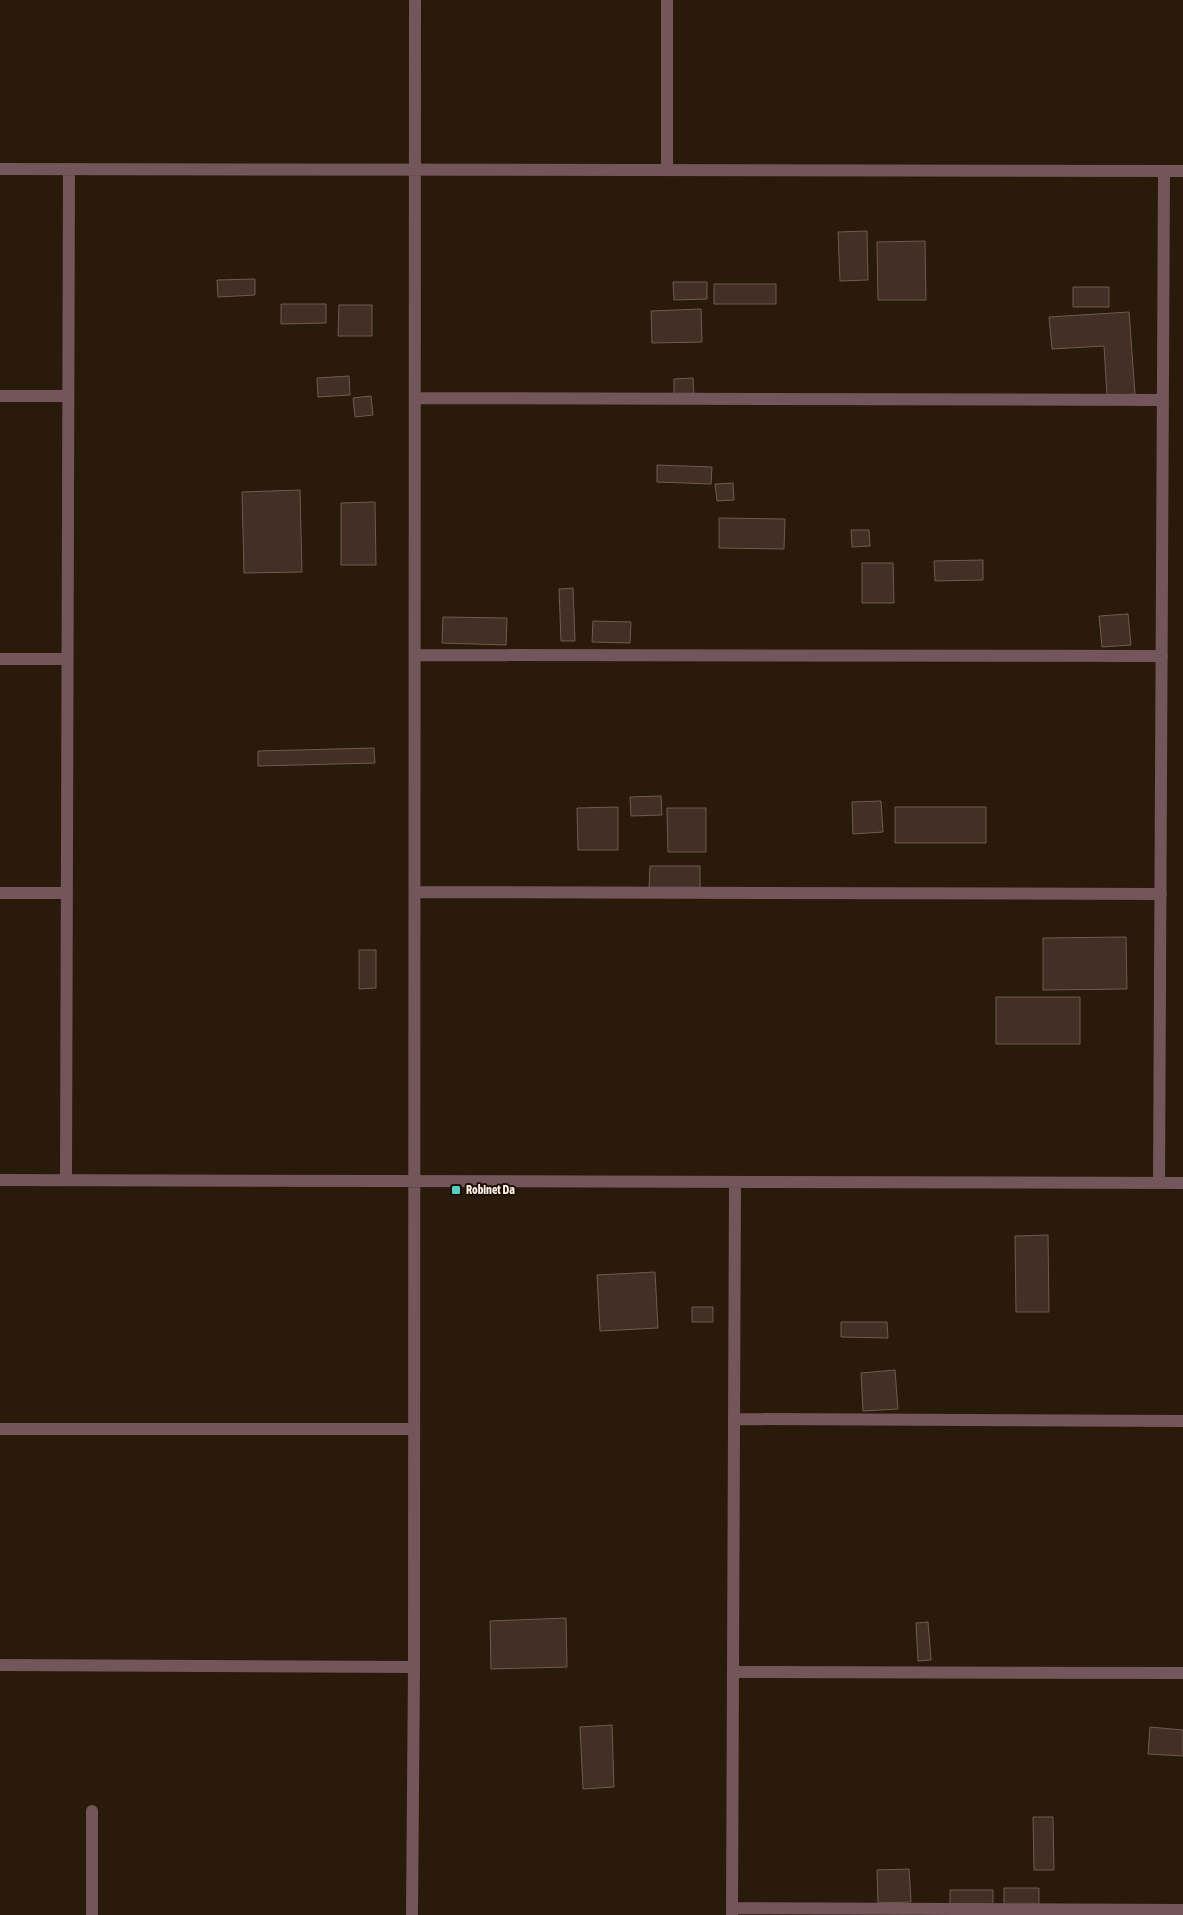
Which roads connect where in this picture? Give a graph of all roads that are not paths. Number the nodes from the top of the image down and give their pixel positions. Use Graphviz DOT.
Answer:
graph roads {
  1 [pos="415,0"];
  2 [pos="667,0"];
  3 [pos="0,168"];
  4 [pos="69,169"];
  5 [pos="415,169"];
  6 [pos="667,170"];
  7 [pos="1164,171"];
  8 [pos="1183,171"];
  9 [pos="0,396"];
  10 [pos="68,396"];
  11 [pos="415,398"];
  12 [pos="1163,400"];
  13 [pos="415,655"];
  14 [pos="1162,656"];
  15 [pos="0,659"];
  16 [pos="67,660"];
  17 [pos="415,892"];
  18 [pos="0,893"];
  19 [pos="67,893"];
  20 [pos="1161,894"];
  21 [pos="0,1180"];
  22 [pos="66,1180"];
  23 [pos="414,1181"];
  24 [pos="735,1182"];
  25 [pos="1159,1183"];
  26 [pos="1183,1183"];
  27 [pos="734,1419"];
  28 [pos="1183,1421"];
  29 [pos="0,1429"];
  30 [pos="414,1429"];
  31 [pos="0,1665"];
  32 [pos="414,1667"];
  33 [pos="733,1672"];
  34 [pos="1183,1673"];
  35 [pos="92,1811"];
  36 [pos="1183,1910"];
  37 [pos="732,1912"];
  38 [pos="92,1915"];
  39 [pos="412,1915"];
  1 -- 5 [label="street"];
  2 -- 6 [label="street"];
  3 -- 4 [label="street"];
  4 -- 5 [label="street"];
  4 -- 10 [label="street"];
  5 -- 6 [label="street"];
  5 -- 11 [label="street"];
  6 -- 7 [label="street"];
  7 -- 8 [label="street"];
  7 -- 12 [label="street"];
  9 -- 10 [label="street"];
  10 -- 16 [label="street"];
  11 -- 12 [label="street"];
  11 -- 13 [label="street"];
  12 -- 14 [label="street"];
  13 -- 14 [label="street"];
  13 -- 17 [label="street"];
  14 -- 20 [label="street"];
  15 -- 16 [label="street"];
  16 -- 19 [label="street"];
  17 -- 20 [label="street"];
  17 -- 23 [label="street"];
  18 -- 19 [label="street"];
  19 -- 22 [label="street"];
  20 -- 25 [label="street"];
  21 -- 22 [label="street"];
  22 -- 23 [label="street"];
  23 -- 24 [label="street"];
  23 -- 30 [label="street"];
  24 -- 25 [label="street"];
  24 -- 27 [label="street"];
  25 -- 26 [label="street"];
  27 -- 28 [label="street"];
  27 -- 33 [label="street"];
  29 -- 30 [label="street"];
  30 -- 32 [label="street"];
  31 -- 32 [label="street"];
  32 -- 39 [label="street"];
  33 -- 34 [label="street"];
  33 -- 37 [label="street"];
  35 -- 38 [label="street"];
  36 -- 37 [label="street"];
}
